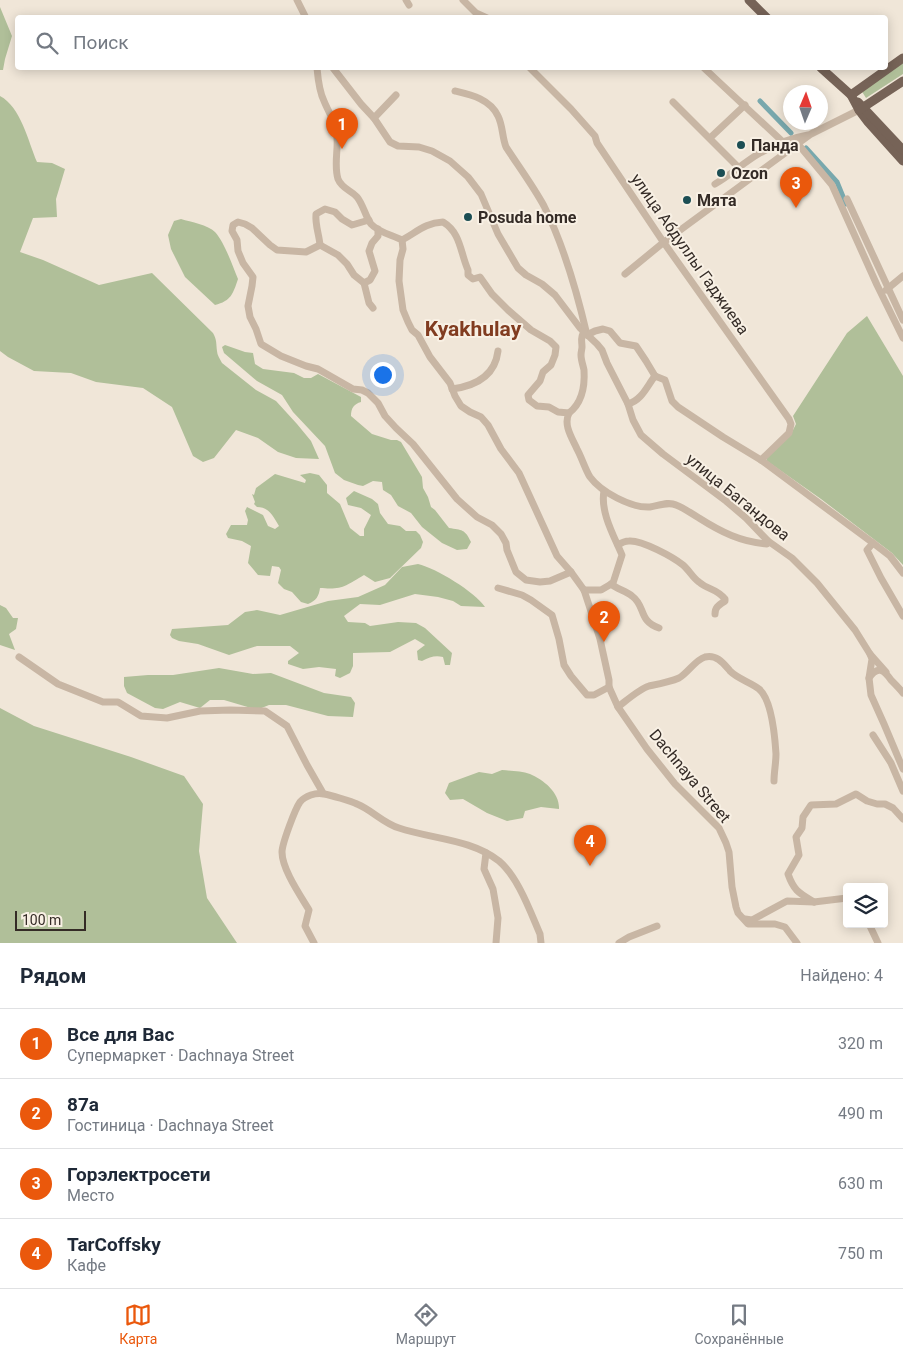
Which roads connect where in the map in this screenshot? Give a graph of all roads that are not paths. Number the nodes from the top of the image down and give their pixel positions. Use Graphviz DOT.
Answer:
graph roads {
  1 [pos="296,0"];
  2 [pos="463,0"];
  3 [pos="749,0"];
  4 [pos="304,15"];
  5 [pos="479,15"];
  6 [pos="764,15"];
  7 [pos="903,58"];
  8 [pos="888,68"];
  9 [pos="317,70"];
  10 [pos="335,70"];
  11 [pos="532,70"];
  12 [pos="706,70"];
  13 [pos="823,70"];
  14 [pos="886,70"];
  15 [pos="903,82"];
  16 [pos="455,91"];
  17 [pos="851,94"];
  18 [pos="396,95"];
  19 [pos="673,102"];
  20 [pos="745,105"];
  21 [pos="861,108"];
  22 [pos="374,118"];
  23 [pos="811,134"];
  24 [pos="710,138"];
  25 [pos="782,142"];
  26 [pos="798,144"];
  27 [pos="903,150"];
  28 [pos="903,161"];
  29 [pos="740,168"];
  30 [pos="715,184"];
  31 [pos="847,199"];
  32 [pos="369,220"];
  33 [pos="378,229"];
  34 [pos="402,240"];
  35 [pos="664,242"];
  36 [pos="320,244"];
  37 [pos="625,274"];
  38 [pos="903,276"];
  39 [pos="364,283"];
  40 [pos="888,288"];
  41 [pos="882,293"];
  42 [pos="373,308"];
  43 [pos="903,320"];
  44 [pos="586,333"];
  45 [pos="903,338"];
  46 [pos="498,351"];
  47 [pos="655,376"];
  48 [pos="452,390"];
  49 [pos="628,404"];
  50 [pos="569,413"];
  51 [pos="761,460"];
  52 [pos="604,491"];
  53 [pos="768,541"];
  54 [pos="873,542"];
  55 [pos="618,544"];
  56 [pos="571,572"];
  57 [pos="903,573"];
  58 [pos="611,584"];
  59 [pos="498,588"];
  60 [pos="584,590"];
  61 [pos="715,614"];
  62 [pos="903,616"];
  63 [pos="660,628"];
  64 [pos="870,654"];
  65 [pos="19,657"];
  66 [pos="884,671"];
  67 [pos="869,678"];
  68 [pos="609,687"];
  69 [pos="903,693"];
  70 [pos="618,707"];
  71 [pos="873,735"];
  72 [pos="903,769"];
  73 [pos="774,781"];
  74 [pos="903,791"];
  75 [pos="323,793"];
  76 [pos="903,819"];
  77 [pos="486,853"];
  78 [pos="843,898"];
  79 [pos="814,902"];
  80 [pos="740,916"];
  81 [pos="657,926"];
  82 [pos="871,928"];
  83 [pos="314,943"];
  84 [pos="496,943"];
  85 [pos="541,943"];
  86 [pos="619,943"];
  87 [pos="797,943"];
  88 [pos="878,943"];
  1 -- 4 [label="street"];
  2 -- 5 [label="street"];
  3 -- 6 [label="main road"];
  7 -- 8 [label="main road"];
  9 -- 32 [label="street"];
  10 -- 22 [label="street, улица Багандова"];
  11 -- 35 [label="street, улица Абдуллы Гаджиева"];
  12 -- 20 [label="street"];
  13 -- 17 [label="main road"];
  14 -- 17 [label="main road"];
  15 -- 21 [label="main road"];
  16 -- 44 [label="street"];
  17 -- 21 [label="main road"];
  18 -- 22 [label="street"];
  19 -- 24 [label="street"];
  20 -- 24 [label="street"];
  20 -- 25 [label="street"];
  21 -- 23 [label="street"];
  21 -- 27 [label="main road"];
  21 -- 28 [label="main road"];
  22 -- 44 [label="street, улица Багандова"];
  23 -- 25 [label="street"];
  23 -- 26 [label="street"];
  24 -- 29 [label="street"];
  25 -- 29 [label="street"];
  26 -- 35 [label="street"];
  26 -- 41 [label="street"];
  29 -- 30 [label="street"];
  31 -- 40 [label="street"];
  32 -- 33 [label="street"];
  32 -- 36 [label="street"];
  33 -- 34 [label="street"];
  33 -- 39 [label="street"];
  34 -- 48 [label="street, Dachnaya Street"];
  34 -- 50 [label="street"];
  35 -- 37 [label="street"];
  35 -- 51 [label="street, улица Абдуллы Гаджиева"];
  36 -- 39 [label="street"];
  36 -- 56 [label="street"];
  38 -- 40 [label="street"];
  39 -- 42 [label="street"];
  40 -- 41 [label="street"];
  40 -- 43 [label="street"];
  41 -- 45 [label="street"];
  44 -- 47 [label="street"];
  44 -- 49 [label="street, улица Багандова"];
  44 -- 50 [label="street"];
  46 -- 48 [label="street"];
  47 -- 49 [label="street"];
  47 -- 51 [label="street"];
  48 -- 56 [label="street, Dachnaya Street"];
  49 -- 53 [label="street, улица Багандова"];
  50 -- 52 [label="street"];
  51 -- 54 [label="street"];
  52 -- 53 [label="street"];
  52 -- 55 [label="street"];
  53 -- 64 [label="street, улица Багандова"];
  54 -- 57 [label="street"];
  54 -- 62 [label="street"];
  55 -- 58 [label="street"];
  55 -- 61 [label="street"];
  56 -- 60 [label="street, Dachnaya Street"];
  58 -- 60 [label="street"];
  58 -- 63 [label="street"];
  59 -- 68 [label="street"];
  60 -- 68 [label="street, Dachnaya Street"];
  64 -- 66 [label="street, улица Багандова"];
  64 -- 67 [label="street"];
  65 -- 75 [label="street"];
  66 -- 67 [label="street"];
  66 -- 69 [label="street, улица Багандова"];
  67 -- 72 [label="street"];
  68 -- 70 [label="street, Dachnaya Street"];
  70 -- 73 [label="street"];
  70 -- 80 [label="street, Dachnaya Street"];
  71 -- 74 [label="street"];
  75 -- 77 [label="street"];
  75 -- 83 [label="street"];
  76 -- 79 [label="street"];
  77 -- 84 [label="street"];
  77 -- 85 [label="street"];
  78 -- 79 [label="street"];
  79 -- 80 [label="street"];
  80 -- 87 [label="street"];
  81 -- 86 [label="street"];
  82 -- 88 [label="street"];
}
